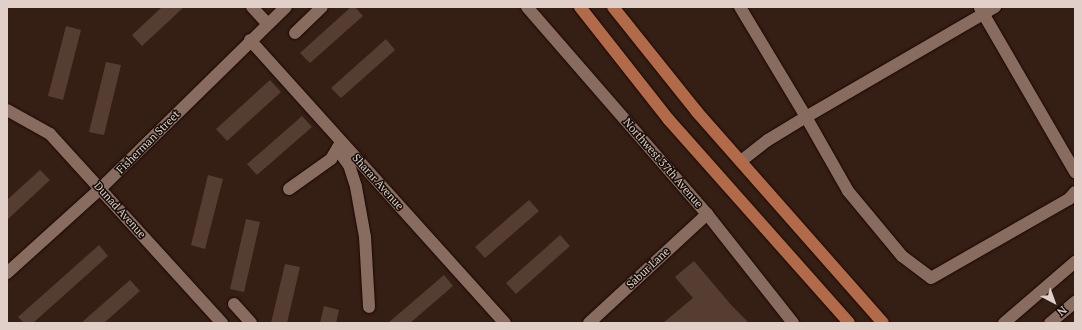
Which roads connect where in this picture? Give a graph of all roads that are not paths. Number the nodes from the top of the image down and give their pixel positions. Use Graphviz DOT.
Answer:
graph roads {
  1 [pos="252,7"];
  2 [pos="286,7"];
  3 [pos="528,7"];
  4 [pos="580,7"];
  5 [pos="613,7"];
  6 [pos="740,7"];
  7 [pos="995,7"];
  8 [pos="317,9"];
  9 [pos="981,10"];
  10 [pos="268,24"];
  11 [pos="296,32"];
  12 [pos="250,40"];
  13 [pos="7,110"];
  14 [pos="806,117"];
  15 [pos="340,145"];
  16 [pos="1070,148"];
  17 [pos="741,162"];
  18 [pos="1075,172"];
  19 [pos="100,189"];
  20 [pos="288,189"];
  21 [pos="1075,192"];
  22 [pos="708,214"];
  23 [pos="1075,262"];
  24 [pos="7,273"];
  25 [pos="1075,302"];
  26 [pos="234,304"];
  27 [pos="369,307"];
  28 [pos="246,321"];
  29 [pos="222,323"];
  30 [pos="505,323"];
  31 [pos="589,323"];
  32 [pos="792,323"];
  33 [pos="849,323"];
  34 [pos="883,323"];
  35 [pos="1004,323"];
  36 [pos="1050,323"];
  1 -- 10 [label="street"];
  2 -- 10 [label="street, Fisherman Street"];
  3 -- 22 [label="street, Northwest 37th Avenue"];
  4 -- 33 [label="main road"];
  5 -- 17 [label="main road"];
  6 -- 14 [label="street"];
  7 -- 9 [label="street"];
  8 -- 11 [label="street"];
  9 -- 14 [label="street"];
  9 -- 16 [label="street"];
  10 -- 12 [label="street, Fisherman Street"];
  12 -- 15 [label="street, Sharar Avenue"];
  12 -- 19 [label="street, Fisherman Street"];
  13 -- 19 [label="street, Dunad Avenue"];
  14 -- 17 [label="street"];
  14 -- 21 [label="street"];
  15 -- 20 [label="street"];
  15 -- 27 [label="street"];
  15 -- 30 [label="street, Sharar Avenue"];
  16 -- 18 [label="street"];
  17 -- 34 [label="main road"];
  19 -- 24 [label="street, Fisherman Street"];
  19 -- 29 [label="street, Dunad Avenue"];
  22 -- 31 [label="street, Sabur Lane"];
  22 -- 32 [label="street, Northwest 37th Avenue"];
  23 -- 35 [label="street"];
  25 -- 36 [label="street"];
  26 -- 28 [label="street"];
}
